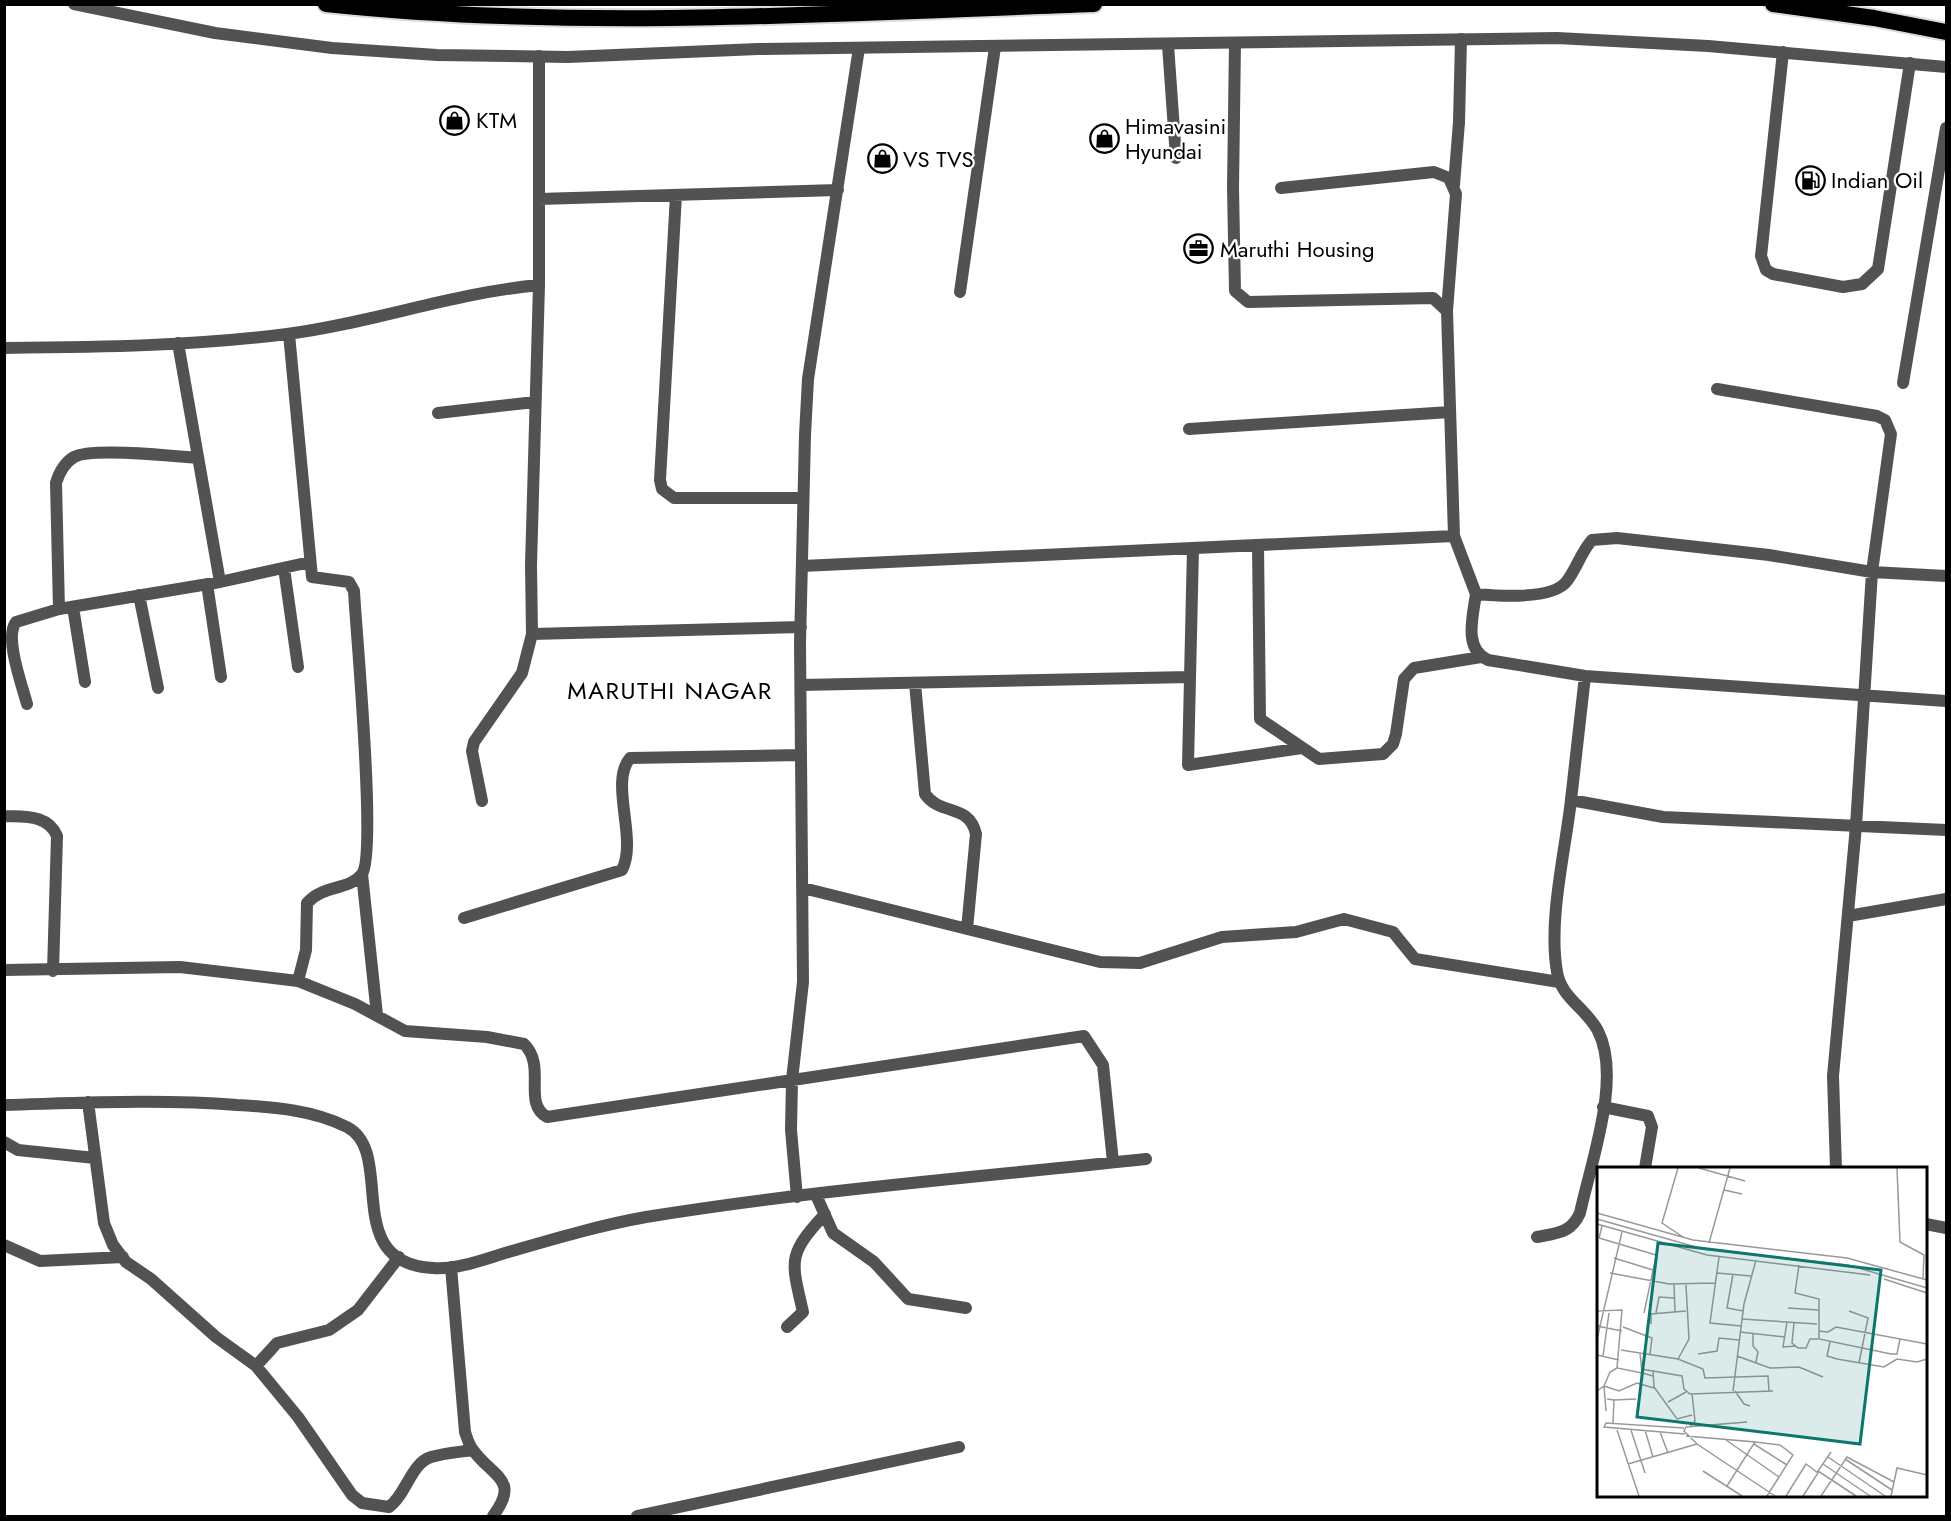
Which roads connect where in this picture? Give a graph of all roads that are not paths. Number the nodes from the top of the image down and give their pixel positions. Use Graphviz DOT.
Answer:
graph roads {
  1 [pos="74,4"];
  2 [pos="326,4"];
  3 [pos="1094,4"];
  4 [pos="1773,4"];
  5 [pos="1947,32"];
  6 [pos="1461,39"];
  7 [pos="1235,43"];
  8 [pos="1168,45"];
  9 [pos="995,47"];
  10 [pos="860,48"];
  11 [pos="1784,52"];
  12 [pos="539,56"];
  13 [pos="1910,63"];
  14 [pos="1947,67"];
  15 [pos="1947,128"];
  16 [pos="1176,158"];
  17 [pos="1454,186"];
  18 [pos="1281,188"];
  19 [pos="838,190"];
  20 [pos="676,195"];
  21 [pos="539,199"];
  22 [pos="538,285"];
  23 [pos="960,292"];
  24 [pos="1447,311"];
  25 [pos="289,334"];
  26 [pos="178,343"];
  27 [pos="4,348"];
  28 [pos="1903,383"];
  29 [pos="1717,389"];
  30 [pos="536,402"];
  31 [pos="1450,412"];
  32 [pos="438,413"];
  33 [pos="1189,429"];
  34 [pos="198,458"];
  35 [pos="804,498"];
  36 [pos="1454,536"];
  37 [pos="1258,545"];
  38 [pos="1193,548"];
  39 [pos="310,562"];
  40 [pos="802,566"];
  41 [pos="284,568"];
  42 [pos="1872,572"];
  43 [pos="1947,576"];
  44 [pos="220,582"];
  45 [pos="207,584"];
  46 [pos="1476,594"];
  47 [pos="139,596"];
  48 [pos="73,607"];
  49 [pos="59,609"];
  50 [pos="801,627"];
  51 [pos="532,634"];
  52 [pos="1481,657"];
  53 [pos="298,667"];
  54 [pos="1585,676"];
  55 [pos="221,677"];
  56 [pos="1190,677"];
  57 [pos="85,682"];
  58 [pos="915,683"];
  59 [pos="801,685"];
  60 [pos="158,688"];
  61 [pos="1864,695"];
  62 [pos="1947,701"];
  63 [pos="27,704"];
  64 [pos="1302,748"];
  65 [pos="801,756"];
  66 [pos="1571,800"];
  67 [pos="482,801"];
  68 [pos="4,816"];
  69 [pos="1856,826"];
  70 [pos="1947,830"];
  71 [pos="362,874"];
  72 [pos="803,888"];
  73 [pos="1947,899"];
  74 [pos="1848,916"];
  75 [pos="464,918"];
  76 [pos="967,929"];
  77 [pos="4,970"];
  78 [pos="53,971"];
  79 [pos="298,981"];
  80 [pos="1559,982"];
  81 [pos="377,1015"];
  82 [pos="792,1080"];
  83 [pos="88,1102"];
  84 [pos="4,1105"];
  85 [pos="1604,1107"];
  86 [pos="4,1142"];
  87 [pos="95,1158"];
  88 [pos="1146,1159"];
  89 [pos="1113,1162"];
  90 [pos="1644,1167"];
  91 [pos="1836,1167"];
  92 [pos="816,1195"];
  93 [pos="797,1197"];
  94 [pos="825,1214"];
  95 [pos="1927,1224"];
  96 [pos="1947,1228"];
  97 [pos="1537,1237"];
  98 [pos="4,1245"];
  99 [pos="123,1257"];
  100 [pos="399,1257"];
  101 [pos="451,1267"];
  102 [pos="966,1308"];
  103 [pos="787,1327"];
  104 [pos="256,1366"];
  105 [pos="958,1447"];
  106 [pos="473,1450"];
  107 [pos="493,1516"];
  108 [pos="637,1516"];
  1 -- 12 [label="street"];
  2 -- 3 [label="highway"];
  4 -- 5 [label="highway"];
  6 -- 7 [label="street"];
  6 -- 11 [label="street"];
  6 -- 17 [label="street"];
  7 -- 8 [label="street"];
  7 -- 24 [label="street"];
  8 -- 9 [label="street"];
  8 -- 16 [label="street"];
  9 -- 10 [label="street"];
  9 -- 23 [label="street"];
  10 -- 12 [label="street"];
  10 -- 19 [label="street"];
  11 -- 13 [label="street"];
  11 -- 13 [label="street"];
  12 -- 21 [label="street"];
  13 -- 14 [label="street"];
  15 -- 28 [label="street"];
  17 -- 18 [label="street"];
  17 -- 24 [label="street"];
  19 -- 20 [label="street"];
  19 -- 35 [label="street"];
  20 -- 21 [label="street"];
  20 -- 35 [label="street"];
  21 -- 22 [label="street"];
  22 -- 25 [label="street"];
  22 -- 30 [label="street"];
  24 -- 31 [label="street"];
  25 -- 26 [label="street"];
  25 -- 39 [label="street"];
  26 -- 27 [label="street"];
  26 -- 34 [label="street"];
  29 -- 42 [label="street"];
  30 -- 32 [label="street"];
  30 -- 51 [label="street"];
  31 -- 33 [label="street"];
  31 -- 36 [label="street"];
  34 -- 44 [label="street"];
  34 -- 49 [label="street"];
  35 -- 40 [label="street"];
  36 -- 37 [label="street"];
  36 -- 46 [label="street"];
  37 -- 38 [label="street"];
  37 -- 64 [label="street"];
  38 -- 40 [label="street"];
  38 -- 56 [label="street"];
  39 -- 41 [label="street"];
  39 -- 71 [label="street"];
  40 -- 50 [label="street"];
  41 -- 44 [label="street"];
  41 -- 53 [label="street"];
  42 -- 43 [label="street"];
  42 -- 46 [label="street"];
  42 -- 61 [label="street"];
  44 -- 45 [label="street"];
  45 -- 47 [label="street"];
  45 -- 55 [label="street"];
  46 -- 52 [label="street"];
  47 -- 48 [label="street"];
  47 -- 60 [label="street"];
  48 -- 49 [label="street"];
  48 -- 57 [label="street"];
  49 -- 63 [label="street"];
  50 -- 51 [label="street"];
  50 -- 59 [label="street"];
  51 -- 67 [label="street"];
  52 -- 54 [label="street"];
  52 -- 64 [label="street"];
  54 -- 61 [label="street"];
  54 -- 66 [label="street"];
  56 -- 58 [label="street"];
  56 -- 64 [label="street"];
  58 -- 59 [label="street"];
  58 -- 76 [label="street"];
  59 -- 65 [label="street"];
  61 -- 62 [label="street"];
  61 -- 69 [label="street"];
  65 -- 72 [label="street"];
  65 -- 75 [label="street"];
  66 -- 69 [label="street"];
  66 -- 80 [label="street"];
  68 -- 78 [label="street"];
  69 -- 70 [label="street"];
  69 -- 74 [label="street"];
  71 -- 79 [label="street"];
  71 -- 81 [label="street"];
  72 -- 76 [label="street"];
  72 -- 82 [label="street"];
  73 -- 74 [label="street"];
  74 -- 91 [label="street"];
  76 -- 80 [label="street"];
  77 -- 78 [label="street"];
  78 -- 79 [label="street"];
  79 -- 81 [label="street"];
  80 -- 85 [label="street"];
  81 -- 82 [label="street"];
  82 -- 89 [label="street"];
  82 -- 93 [label="street"];
  83 -- 84 [label="street"];
  83 -- 87 [label="street"];
  83 -- 100 [label="street"];
  85 -- 90 [label="street"];
  85 -- 97 [label="street"];
  86 -- 87 [label="street"];
  87 -- 99 [label="street"];
  88 -- 89 [label="street"];
  89 -- 92 [label="street"];
  92 -- 93 [label="street"];
  92 -- 94 [label="street"];
  93 -- 101 [label="street"];
  94 -- 102 [label="street"];
  94 -- 103 [label="street"];
  95 -- 96 [label="street"];
  98 -- 99 [label="street"];
  99 -- 104 [label="street"];
  100 -- 101 [label="street"];
  100 -- 104 [label="street"];
  101 -- 106 [label="street"];
  104 -- 106 [label="street"];
  105 -- 108 [label="street"];
  106 -- 107 [label="street"];
}
